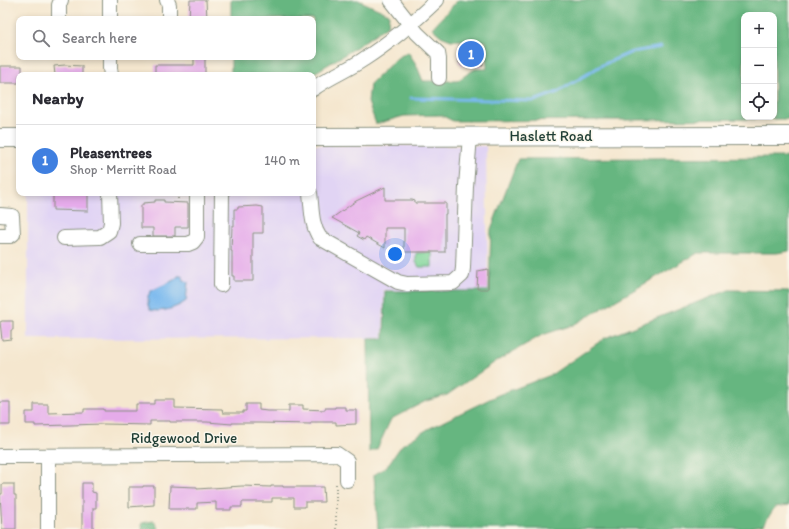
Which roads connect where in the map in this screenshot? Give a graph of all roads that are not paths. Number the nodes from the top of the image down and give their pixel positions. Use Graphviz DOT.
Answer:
graph roads {
  1 [pos="61,0"];
  2 [pos="110,0"];
  3 [pos="166,0"];
  4 [pos="391,0"];
  5 [pos="437,0"];
  6 [pos="59,16"];
  7 [pos="110,16"];
  8 [pos="169,16"];
  9 [pos="411,24"];
  10 [pos="439,78"];
  11 [pos="316,87"];
  12 [pos="470,136"];
  13 [pos="789,136"];
  14 [pos="316,137"];
  15 [pos="0,138"];
  16 [pos="16,138"];
  17 [pos="110,196"];
  18 [pos="197,196"];
  19 [pos="222,196"];
  20 [pos="310,196"];
  21 [pos="0,215"];
  22 [pos="0,236"];
  23 [pos="64,238"];
  24 [pos="140,244"];
  25 [pos="221,285"];
  26 [pos="0,456"];
  27 [pos="48,456"];
  28 [pos="342,479"];
  29 [pos="48,529"];
  1 -- 6 [label="street"];
  2 -- 7 [label="street"];
  3 -- 8 [label="street"];
  4 -- 9 [label="street"];
  5 -- 9 [label="street"];
  9 -- 10 [label="street"];
  9 -- 11 [label="street"];
  12 -- 13 [label="main road, Haslett Road"];
  12 -- 14 [label="main road, Haslett Road"];
  12 -- 20 [label="street"];
  15 -- 16 [label="main road"];
  17 -- 23 [label="street"];
  18 -- 24 [label="street"];
  19 -- 25 [label="street"];
  21 -- 22 [label="street"];
  26 -- 27 [label="street, Ridgewood Drive"];
  27 -- 28 [label="street, Ridgewood Drive"];
  27 -- 29 [label="street"];
}
